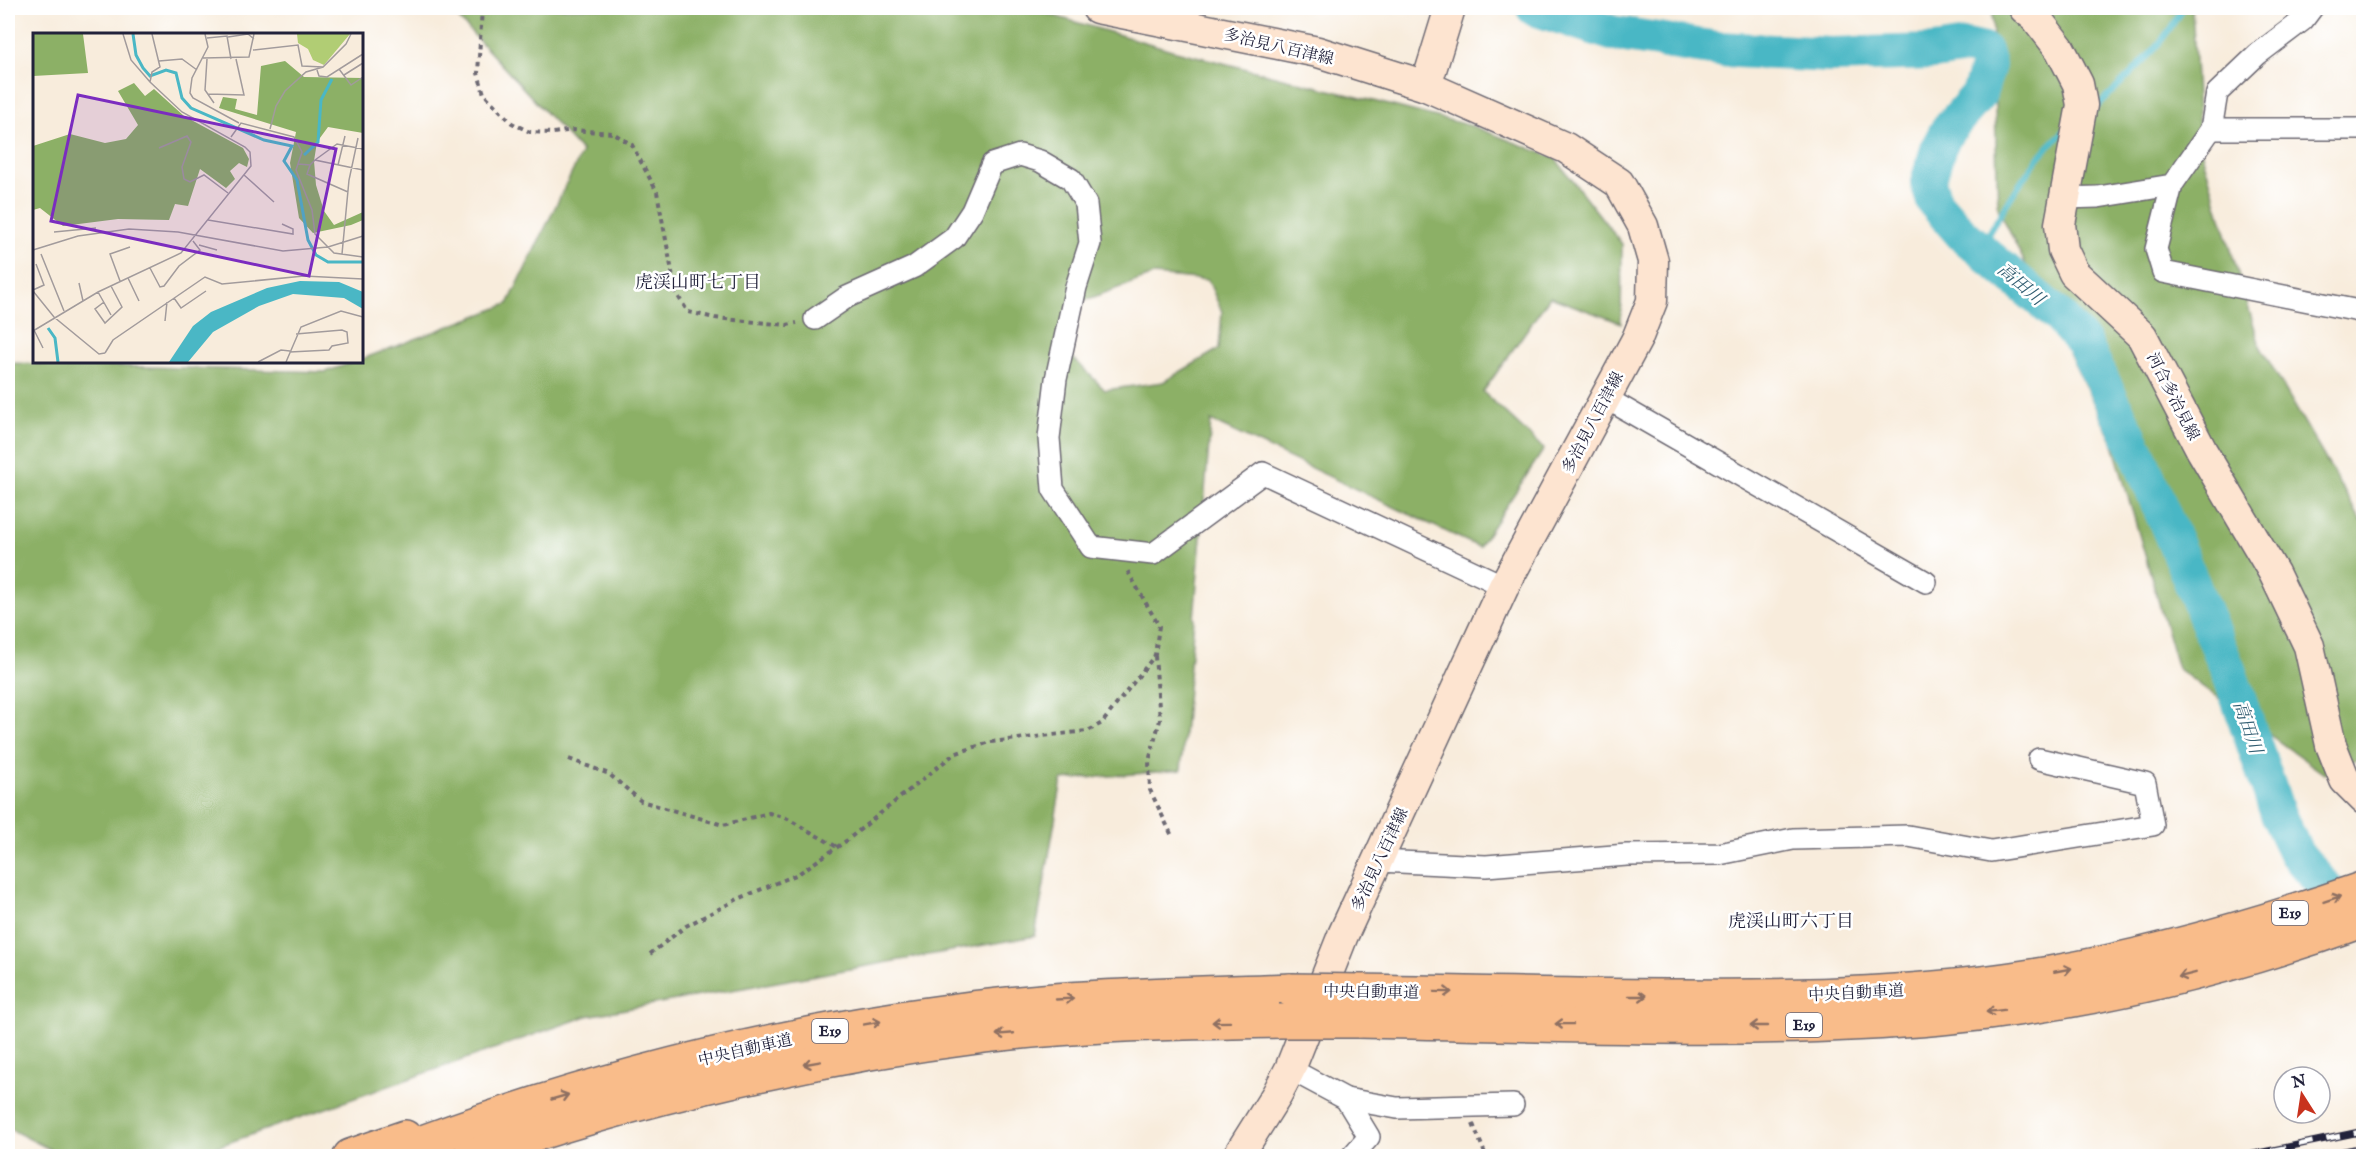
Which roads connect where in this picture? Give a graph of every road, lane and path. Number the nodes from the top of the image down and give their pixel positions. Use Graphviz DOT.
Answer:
graph roads {
  1 [pos="482,8"];
  2 [pos="1097,8"];
  3 [pos="1450,8"];
  4 [pos="2024,8"];
  5 [pos="2312,8"];
  6 [pos="1426,86"];
  7 [pos="2211,129"];
  8 [pos="2364,129"];
  9 [pos="2172,185"];
  10 [pos="2064,198"];
  11 [pos="2364,312"];
  12 [pos="815,319"];
  13 [pos="1604,397"];
  14 [pos="1132,552"];
  15 [pos="1926,582"];
  16 [pos="1504,586"];
  17 [pos="1155,655"];
  18 [pos="569,759"];
  19 [pos="2039,759"];
  20 [pos="2364,799"];
  21 [pos="1173,838"];
  22 [pos="837,847"];
  23 [pos="1378,861"];
  24 [pos="2364,888"];
  25 [pos="2364,920"];
  26 [pos="650,954"];
  27 [pos="1361,1006"];
  28 [pos="1290,1070"];
  29 [pos="1346,1099"];
  30 [pos="1513,1106"];
  31 [pos="525,1107"];
  32 [pos="1466,1107"];
  33 [pos="350,1156"];
  34 [pos="385,1156"];
  35 [pos="470,1156"];
  36 [pos="1238,1156"];
  37 [pos="1352,1156"];
  38 [pos="1486,1156"];
  1 -- 12 [label="path"];
  2 -- 6 [label="main road, 多治見八百津線"];
  3 -- 6 [label="main road"];
  4 -- 10 [label="main road, 河合多治見線"];
  5 -- 7 [label="street"];
  6 -- 13 [label="main road, 多治見八百津線"];
  7 -- 8 [label="street"];
  7 -- 9 [label="street"];
  9 -- 10 [label="street"];
  9 -- 11 [label="street"];
  10 -- 20 [label="main road, 河合多治見線"];
  12 -- 14 [label="street"];
  13 -- 15 [label="street"];
  13 -- 16 [label="main road, 多治見八百津線"];
  14 -- 16 [label="street"];
  14 -- 17 [label="path"];
  16 -- 23 [label="main road, 多治見八百津線"];
  17 -- 21 [label="path"];
  17 -- 22 [label="path"];
  18 -- 22 [label="path"];
  19 -- 23 [label="street"];
  22 -- 26 [label="path"];
  23 -- 28 [label="main road, 多治見八百津線"];
  27 -- 24 [label="highway, 中央自動車道 / E19, one-way"];
  25 -- 27 [label="highway, 中央自動車道 / E19, one-way"];
  31 -- 27 [label="highway, 中央自動車道 / E19, one-way, bridge"];
  27 -- 35 [label="highway, 中央自動車道 / E19, one-way, bridge"];
  28 -- 29 [label="street"];
  28 -- 36 [label="main road, 多治見八百津線"];
  29 -- 32 [label="street"];
  29 -- 37 [label="street"];
  30 -- 32 [label="street"];
  31 -- 33 [label="highway"];
  31 -- 34 [label="highway, 中央自動車道 / E19"];
  32 -- 38 [label="path"];
}
